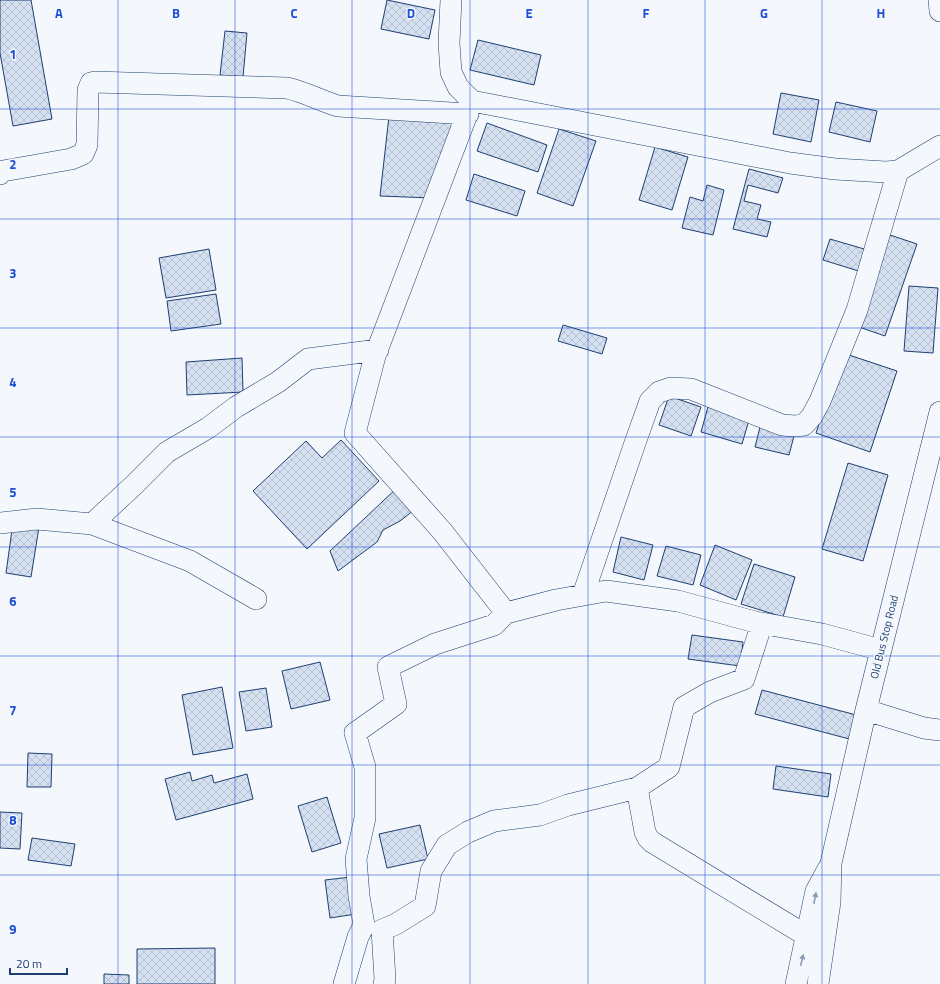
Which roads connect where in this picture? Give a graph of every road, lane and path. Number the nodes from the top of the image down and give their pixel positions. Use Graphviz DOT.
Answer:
graph roads {
  1 [pos="452,0"];
  2 [pos="939,0"];
  3 [pos="940,11"];
  4 [pos="470,108"];
  5 [pos="940,146"];
  6 [pos="898,171"];
  7 [pos="0,174"];
  8 [pos="378,350"];
  9 [pos="940,412"];
  10 [pos="0,523"];
  11 [pos="92,524"];
  12 [pos="583,595"];
  13 [pos="256,599"];
  14 [pos="506,613"];
  15 [pos="762,623"];
  16 [pos="881,650"];
  17 [pos="866,710"];
  18 [pos="940,730"];
  19 [pos="638,788"];
  20 [pos="831,863"];
  21 [pos="807,936"];
  22 [pos="344,984"];
  23 [pos="384,984"];
  24 [pos="796,984"];
  25 [pos="818,984"];
  1 -- 4 [label="street"];
  2 -- 3 [label="street"];
  4 -- 6 [label="street"];
  4 -- 7 [label="street"];
  4 -- 8 [label="street"];
  5 -- 6 [label="street"];
  6 -- 12 [label="street"];
  8 -- 11 [label="street"];
  8 -- 14 [label="street"];
  9 -- 16 [label="street, Old Bus Stop Road"];
  10 -- 11 [label="street"];
  11 -- 13 [label="street"];
  12 -- 14 [label="street"];
  12 -- 15 [label="street"];
  14 -- 22 [label="street"];
  15 -- 16 [label="street"];
  15 -- 19 [label="street"];
  16 -- 17 [label="street, Old Bus Stop Road"];
  17 -- 18 [label="street"];
  17 -- 20 [label="street, Old Bus Stop Road"];
  19 -- 21 [label="street"];
  19 -- 23 [label="street"];
  21 -- 20 [label="street, Old Bus Stop Road, one-way"];
  20 -- 25 [label="street, Old Bus Stop Road"];
  24 -- 21 [label="street, Old Bus Stop Road, one-way"];
}
